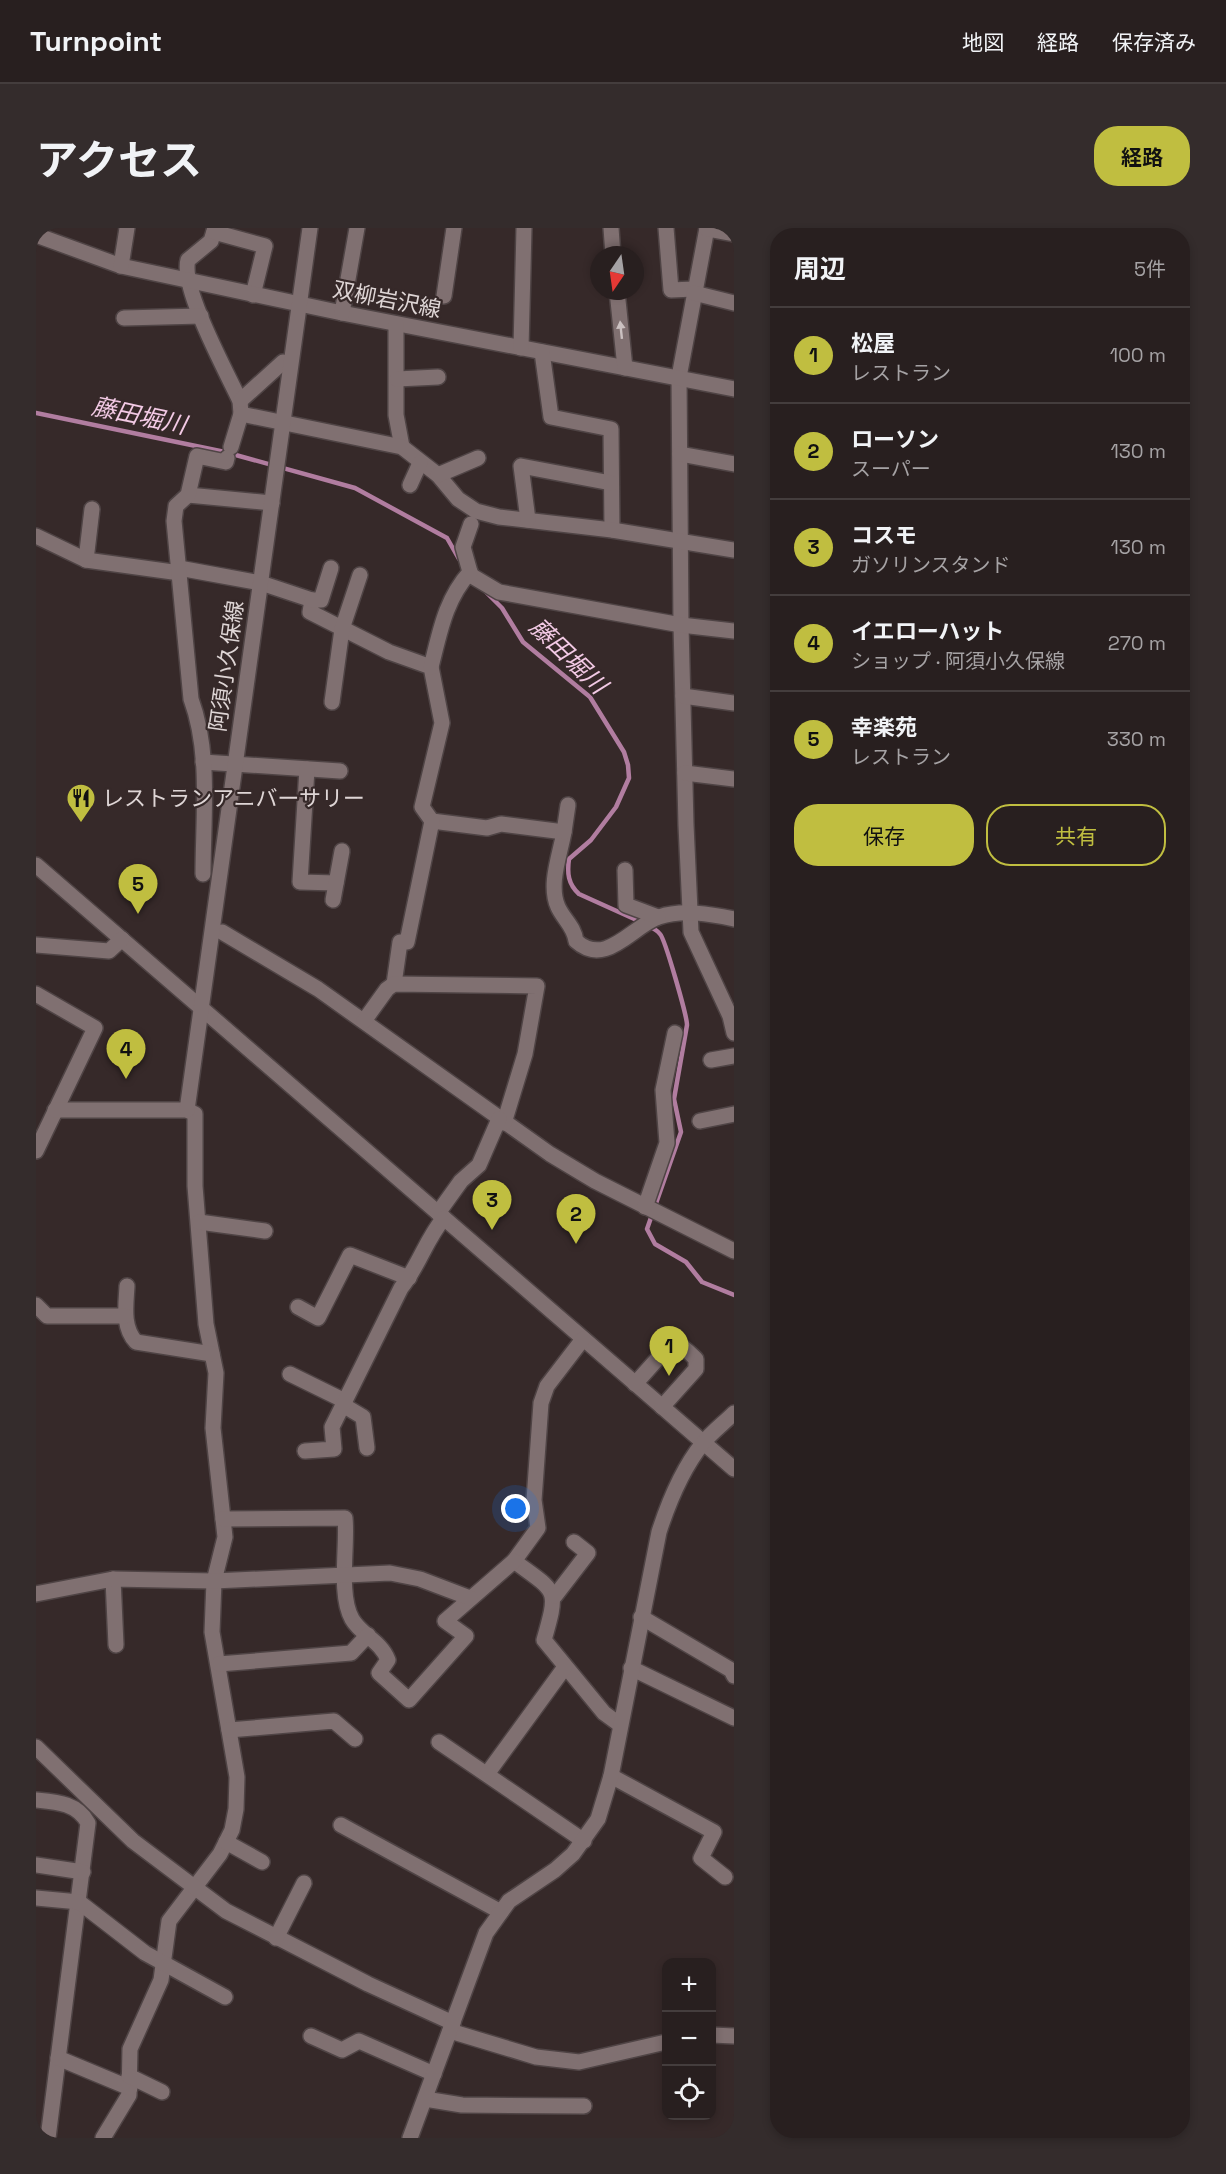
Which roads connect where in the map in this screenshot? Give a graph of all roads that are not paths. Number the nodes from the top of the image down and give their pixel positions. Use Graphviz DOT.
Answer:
graph roads {
  1 [pos="127,228"];
  2 [pos="310,228"];
  3 [pos="357,228"];
  4 [pos="454,228"];
  5 [pos="524,228"];
  6 [pos="611,228"];
  7 [pos="666,228"];
  8 [pos="707,229"];
  9 [pos="215,230"];
  10 [pos="734,234"];
  11 [pos="36,235"];
  12 [pos="613,246"];
  13 [pos="121,267"];
  14 [pos="189,281"];
  15 [pos="694,291"];
  16 [pos="253,295"];
  17 [pos="444,296"];
  18 [pos="618,300"];
  19 [pos="734,303"];
  20 [pos="300,304"];
  21 [pos="342,313"];
  22 [pos="201,316"];
  23 [pos="124,318"];
  24 [pos="396,324"];
  25 [pos="521,348"];
  26 [pos="542,352"];
  27 [pos="283,362"];
  28 [pos="625,368"];
  29 [pos="438,378"];
  30 [pos="679,378"];
  31 [pos="397,379"];
  32 [pos="734,388"];
  33 [pos="241,408"];
  34 [pos="284,423"];
  35 [pos="402,447"];
  36 [pos="680,454"];
  37 [pos="478,458"];
  38 [pos="420,463"];
  39 [pos="734,464"];
  40 [pos="438,475"];
  41 [pos="611,483"];
  42 [pos="410,484"];
  43 [pos="188,495"];
  44 [pos="272,503"];
  45 [pos="92,509"];
  46 [pos="528,520"];
  47 [pos="471,524"];
  48 [pos="612,530"];
  49 [pos="36,536"];
  50 [pos="681,540"];
  51 [pos="734,550"];
  52 [pos="86,560"];
  53 [pos="331,568"];
  54 [pos="180,571"];
  55 [pos="360,575"];
  56 [pos="467,576"];
  57 [pos="261,583"];
  58 [pos="312,600"];
  59 [pos="681,625"];
  60 [pos="342,629"];
  61 [pos="734,631"];
  62 [pos="431,667"];
  63 [pos="683,696"];
  64 [pos="332,702"];
  65 [pos="734,703"];
  66 [pos="203,762"];
  67 [pos="235,764"];
  68 [pos="307,769"];
  69 [pos="340,771"];
  70 [pos="685,772"];
  71 [pos="734,778"];
  72 [pos="568,805"];
  73 [pos="432,821"];
  74 [pos="564,832"];
  75 [pos="342,851"];
  76 [pos="36,865"];
  77 [pos="625,870"];
  78 [pos="203,874"];
  79 [pos="336,883"];
  80 [pos="333,900"];
  81 [pos="690,914"];
  82 [pos="734,919"];
  83 [pos="649,923"];
  84 [pos="222,932"];
  85 [pos="122,939"];
  86 [pos="36,945"];
  87 [pos="394,984"];
  88 [pos="36,994"];
  89 [pos="200,1007"];
  90 [pos="364,1021"];
  91 [pos="675,1033"];
  92 [pos="734,1033"];
  93 [pos="734,1056"];
  94 [pos="711,1060"];
  95 [pos="55,1110"];
  96 [pos="191,1112"];
  97 [pos="734,1114"];
  98 [pos="501,1121"];
  99 [pos="700,1121"];
  100 [pos="36,1151"];
  101 [pos="650,1209"];
  102 [pos="441,1215"];
  103 [pos="199,1222"];
  104 [pos="265,1231"];
  105 [pos="734,1251"];
  106 [pos="409,1278"];
  107 [pos="126,1286"];
  108 [pos="36,1305"];
  109 [pos="298,1307"];
  110 [pos="125,1316"];
  111 [pos="583,1338"];
  112 [pos="212,1354"];
  113 [pos="290,1374"];
  114 [pos="635,1383"];
  115 [pos="344,1403"];
  116 [pos="662,1407"];
  117 [pos="734,1413"];
  118 [pos="703,1443"];
  119 [pos="367,1448"];
  120 [pos="304,1451"];
  121 [pos="734,1469"];
  122 [pos="223,1519"];
  123 [pos="574,1542"];
  124 [pos="514,1561"];
  125 [pos="344,1573"];
  126 [pos="112,1579"];
  127 [pos="214,1581"];
  128 [pos="36,1594"];
  129 [pos="555,1596"];
  130 [pos="470,1598"];
  131 [pos="640,1617"];
  132 [pos="368,1635"];
  133 [pos="116,1645"];
  134 [pos="219,1664"];
  135 [pos="565,1666"];
  136 [pos="631,1668"];
  137 [pos="734,1676"];
  138 [pos="734,1718"];
  139 [pos="620,1724"];
  140 [pos="229,1730"];
  141 [pos="355,1739"];
  142 [pos="439,1742"];
  143 [pos="36,1748"];
  144 [pos="487,1774"];
  145 [pos="610,1776"];
  146 [pos="36,1800"];
  147 [pos="341,1825"];
  148 [pos="226,1842"];
  149 [pos="584,1842"];
  150 [pos="262,1862"];
  151 [pos="36,1866"];
  152 [pos="83,1872"];
  153 [pos="725,1877"];
  154 [pos="304,1883"];
  155 [pos="196,1886"];
  156 [pos="36,1898"];
  157 [pos="79,1902"];
  158 [pos="501,1912"];
  159 [pos="276,1938"];
  160 [pos="164,1964"];
  161 [pos="225,1997"];
  162 [pos="451,2027"];
  163 [pos="716,2035"];
  164 [pos="311,2036"];
  165 [pos="734,2036"];
  166 [pos="662,2043"];
  167 [pos="58,2058"];
  168 [pos="434,2074"];
  169 [pos="129,2082"];
  170 [pos="162,2092"];
  171 [pos="425,2099"];
  172 [pos="584,2106"];
  173 [pos="48,2138"];
  174 [pos="103,2138"];
  175 [pos="410,2138"];
  1 -- 13 [label="street"];
  2 -- 20 [label="street, 阿須小久保線"];
  3 -- 21 [label="street"];
  4 -- 17 [label="street"];
  5 -- 25 [label="street"];
  6 -- 12 [label="street"];
  7 -- 15 [label="street"];
  8 -- 10 [label="street"];
  8 -- 15 [label="street"];
  9 -- 14 [label="street"];
  9 -- 16 [label="street"];
  11 -- 13 [label="street, 双柳岩沢線"];
  13 -- 14 [label="street, 双柳岩沢線"];
  14 -- 16 [label="street, 双柳岩沢線"];
  14 -- 22 [label="street"];
  15 -- 19 [label="street"];
  15 -- 30 [label="street"];
  16 -- 20 [label="street, 双柳岩沢線"];
  28 -- 18 [label="street, one-way"];
  20 -- 21 [label="street, 双柳岩沢線"];
  20 -- 34 [label="street, 阿須小久保線"];
  21 -- 24 [label="street, 双柳岩沢線"];
  22 -- 23 [label="street"];
  22 -- 33 [label="street"];
  24 -- 25 [label="street, 双柳岩沢線"];
  24 -- 31 [label="street"];
  25 -- 26 [label="street, 双柳岩沢線"];
  26 -- 28 [label="street, 双柳岩沢線"];
  26 -- 41 [label="street"];
  27 -- 33 [label="street"];
  28 -- 30 [label="street, 双柳岩沢線"];
  29 -- 31 [label="street"];
  30 -- 32 [label="street, 双柳岩沢線"];
  30 -- 36 [label="street"];
  31 -- 35 [label="street"];
  33 -- 34 [label="street"];
  33 -- 43 [label="street"];
  34 -- 35 [label="street"];
  34 -- 44 [label="street, 阿須小久保線"];
  35 -- 38 [label="street"];
  36 -- 39 [label="street"];
  36 -- 50 [label="street"];
  37 -- 40 [label="street"];
  38 -- 40 [label="street"];
  38 -- 42 [label="street"];
  40 -- 46 [label="street"];
  41 -- 46 [label="street"];
  41 -- 48 [label="street"];
  43 -- 44 [label="street"];
  43 -- 54 [label="street"];
  44 -- 57 [label="street, 阿須小久保線"];
  45 -- 52 [label="street"];
  46 -- 48 [label="street"];
  47 -- 56 [label="street"];
  48 -- 50 [label="street"];
  49 -- 52 [label="street"];
  50 -- 51 [label="street"];
  50 -- 59 [label="street"];
  52 -- 54 [label="street"];
  53 -- 58 [label="street"];
  54 -- 57 [label="street"];
  54 -- 66 [label="street"];
  55 -- 60 [label="street"];
  56 -- 59 [label="street"];
  56 -- 62 [label="street"];
  57 -- 58 [label="street"];
  57 -- 67 [label="street, 阿須小久保線"];
  58 -- 60 [label="street"];
  59 -- 61 [label="street"];
  59 -- 63 [label="street"];
  60 -- 62 [label="street"];
  60 -- 64 [label="street"];
  62 -- 73 [label="street"];
  63 -- 65 [label="street"];
  63 -- 70 [label="street"];
  66 -- 67 [label="street"];
  66 -- 78 [label="street"];
  67 -- 68 [label="street"];
  67 -- 89 [label="street, 阿須小久保線"];
  68 -- 69 [label="street"];
  68 -- 79 [label="street"];
  70 -- 71 [label="street"];
  70 -- 81 [label="street"];
  72 -- 74 [label="street"];
  73 -- 74 [label="street"];
  73 -- 87 [label="street"];
  74 -- 83 [label="street"];
  75 -- 79 [label="street"];
  76 -- 85 [label="street"];
  77 -- 83 [label="street"];
  79 -- 80 [label="street"];
  81 -- 82 [label="street"];
  81 -- 83 [label="street"];
  81 -- 92 [label="street"];
  84 -- 90 [label="street"];
  85 -- 86 [label="street"];
  85 -- 89 [label="street"];
  87 -- 90 [label="street"];
  87 -- 98 [label="street"];
  88 -- 95 [label="street"];
  89 -- 96 [label="street, 阿須小久保線"];
  89 -- 102 [label="street"];
  90 -- 98 [label="street"];
  91 -- 101 [label="street"];
  93 -- 94 [label="street"];
  95 -- 96 [label="street"];
  95 -- 100 [label="street"];
  96 -- 103 [label="street, 阿須小久保線"];
  97 -- 99 [label="street"];
  98 -- 101 [label="street"];
  98 -- 102 [label="street"];
  101 -- 105 [label="street"];
  102 -- 106 [label="street"];
  102 -- 111 [label="street"];
  103 -- 104 [label="street"];
  103 -- 112 [label="street, 阿須小久保線"];
  106 -- 109 [label="street"];
  106 -- 115 [label="street"];
  107 -- 110 [label="street"];
  108 -- 110 [label="street"];
  110 -- 112 [label="street"];
  111 -- 114 [label="street"];
  111 -- 124 [label="street"];
  112 -- 122 [label="street, 阿須小久保線"];
  113 -- 115 [label="street"];
  114 -- 116 [label="street"];
  114 -- 116 [label="street"];
  115 -- 119 [label="street"];
  115 -- 120 [label="street"];
  116 -- 118 [label="street"];
  117 -- 118 [label="street"];
  118 -- 121 [label="street"];
  118 -- 131 [label="street"];
  122 -- 125 [label="street"];
  122 -- 127 [label="street, 阿須小久保線"];
  123 -- 129 [label="street"];
  124 -- 129 [label="street"];
  124 -- 130 [label="street"];
  125 -- 127 [label="street"];
  125 -- 130 [label="street"];
  125 -- 132 [label="street"];
  126 -- 127 [label="street"];
  126 -- 128 [label="street"];
  126 -- 133 [label="street"];
  127 -- 134 [label="street, 阿須小久保線"];
  129 -- 135 [label="street"];
  130 -- 132 [label="street"];
  131 -- 136 [label="street"];
  131 -- 137 [label="street"];
  132 -- 134 [label="street"];
  134 -- 140 [label="street, 阿須小久保線"];
  135 -- 139 [label="street"];
  135 -- 144 [label="street"];
  136 -- 138 [label="street"];
  136 -- 139 [label="street"];
  139 -- 145 [label="street"];
  140 -- 141 [label="street"];
  140 -- 148 [label="street, 阿須小久保線"];
  142 -- 144 [label="street"];
  143 -- 155 [label="street"];
  144 -- 149 [label="street"];
  145 -- 149 [label="street"];
  145 -- 153 [label="street"];
  146 -- 152 [label="street"];
  147 -- 158 [label="street"];
  148 -- 150 [label="street"];
  148 -- 155 [label="street, 阿須小久保線"];
  149 -- 158 [label="street"];
  151 -- 152 [label="street"];
  152 -- 157 [label="street"];
  154 -- 159 [label="street"];
  155 -- 159 [label="street"];
  155 -- 160 [label="street, 阿須小久保線"];
  156 -- 157 [label="street"];
  157 -- 160 [label="street"];
  157 -- 167 [label="street"];
  158 -- 162 [label="street"];
  159 -- 162 [label="street"];
  160 -- 161 [label="street"];
  160 -- 169 [label="street, 阿須小久保線"];
  162 -- 166 [label="street"];
  162 -- 168 [label="street"];
  163 -- 165 [label="street"];
  164 -- 168 [label="street"];
  167 -- 169 [label="street"];
  167 -- 173 [label="street"];
  168 -- 171 [label="street"];
  169 -- 170 [label="street"];
  169 -- 174 [label="street"];
  171 -- 172 [label="street"];
  171 -- 175 [label="street"];
}
